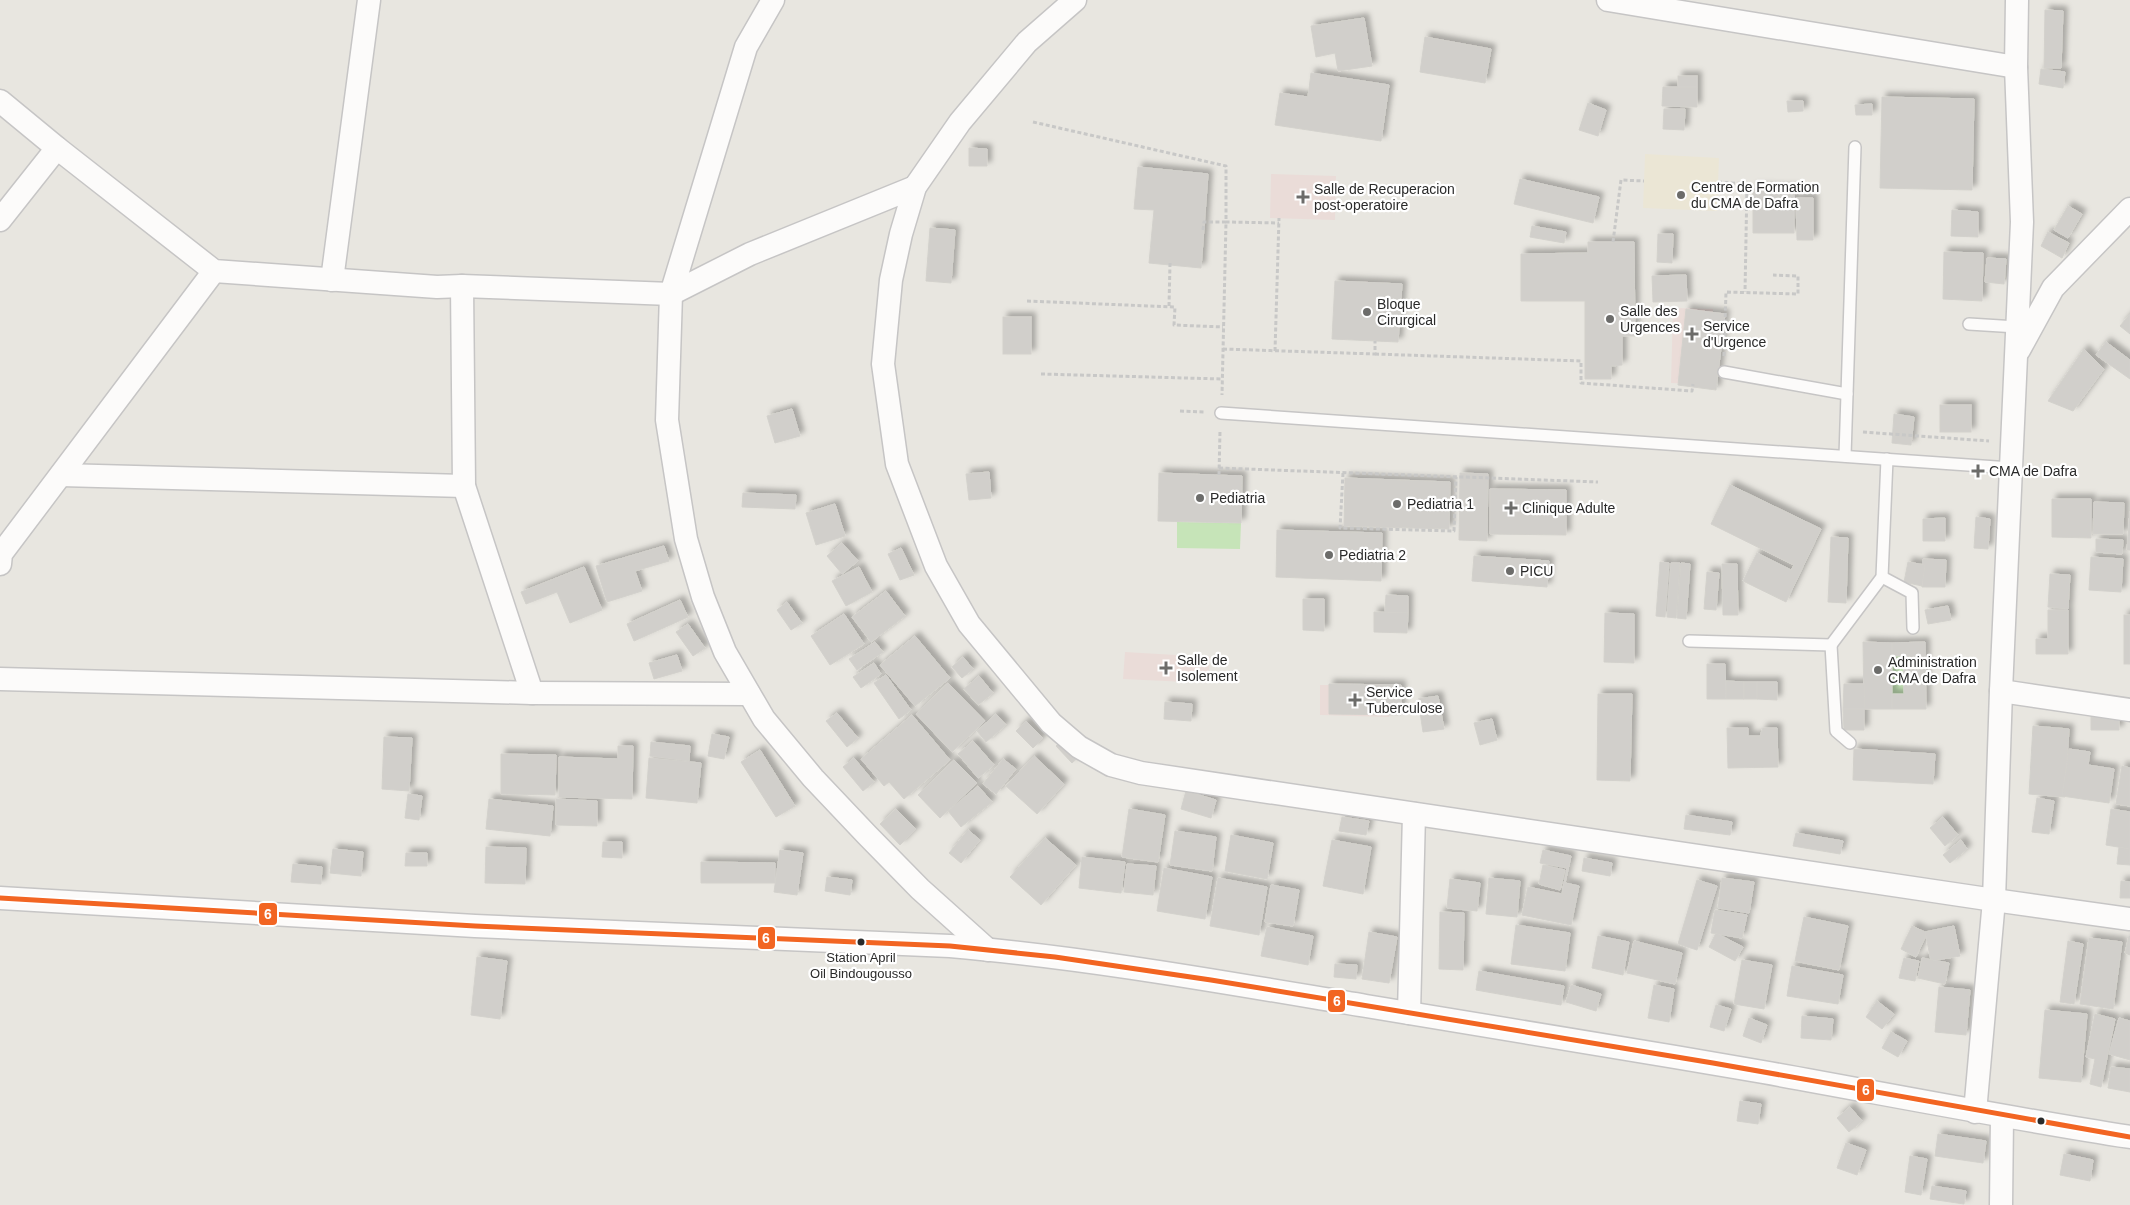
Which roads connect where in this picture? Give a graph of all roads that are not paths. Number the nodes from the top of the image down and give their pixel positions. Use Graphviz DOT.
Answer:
graph roads {
  1 [pos="369,0"];
  2 [pos="773,0"];
  3 [pos="1075,0"];
  4 [pos="1608,0"];
  5 [pos="2017,0"];
  6 [pos="2016,67"];
  7 [pos="0,101"];
  8 [pos="1855,147"];
  9 [pos="57,148"];
  10 [pos="915,187"];
  11 [pos="2130,209"];
  12 [pos="0,220"];
  13 [pos="214,272"];
  14 [pos="332,280"];
  15 [pos="462,286"];
  16 [pos="671,294"];
  17 [pos="1969,324"];
  18 [pos="2017,327"];
  19 [pos="2016,356"];
  20 [pos="1724,372"];
  21 [pos="1847,394"];
  22 [pos="1221,413"];
  23 [pos="1845,456"];
  24 [pos="1887,459"];
  25 [pos="2010,468"];
  26 [pos="60,475"];
  27 [pos="464,486"];
  28 [pos="0,564"];
  29 [pos="1882,577"];
  30 [pos="1913,628"];
  31 [pos="1689,641"];
  32 [pos="1831,645"];
  33 [pos="0,679"];
  34 [pos="2001,691"];
  35 [pos="532,693"];
  36 [pos="749,694"];
  37 [pos="2130,710"];
  38 [pos="1850,742"];
  39 [pos="1414,814"];
  40 [pos="0,898"];
  41 [pos="1994,900"];
  42 [pos="2130,919"];
  43 [pos="988,950"];
  44 [pos="1409,1013"];
  45 [pos="1975,1112"];
  46 [pos="2002,1117"];
  47 [pos="2130,1137"];
  48 [pos="2001,1205"];
  1 -- 14 [label="street"];
  2 -- 16 [label="street"];
  3 -- 10 [label="street"];
  4 -- 6 [label="street"];
  5 -- 6 [label="street"];
  6 -- 18 [label="street"];
  7 -- 9 [label="street"];
  8 -- 21 [label="lane"];
  9 -- 12 [label="street"];
  9 -- 13 [label="street"];
  10 -- 16 [label="street"];
  10 -- 39 [label="street"];
  11 -- 19 [label="street"];
  13 -- 14 [label="street"];
  13 -- 26 [label="street"];
  14 -- 15 [label="street"];
  15 -- 16 [label="street"];
  15 -- 27 [label="street"];
  16 -- 36 [label="street"];
  17 -- 18 [label="lane"];
  18 -- 19 [label="street"];
  19 -- 25 [label="street"];
  20 -- 21 [label="lane"];
  21 -- 23 [label="lane"];
  22 -- 23 [label="lane"];
  23 -- 24 [label="lane"];
  24 -- 25 [label="lane"];
  24 -- 29 [label="lane"];
  25 -- 34 [label="street"];
  26 -- 27 [label="street"];
  26 -- 28 [label="street"];
  27 -- 35 [label="street"];
  29 -- 30 [label="lane"];
  29 -- 32 [label="lane"];
  31 -- 32 [label="lane"];
  32 -- 38 [label="lane"];
  33 -- 35 [label="street"];
  34 -- 37 [label="street"];
  34 -- 41 [label="street"];
  35 -- 36 [label="street"];
  36 -- 43 [label="street"];
  39 -- 41 [label="street"];
  39 -- 44 [label="street"];
  40 -- 43 [label="street"];
  41 -- 42 [label="street"];
  41 -- 45 [label="street"];
  43 -- 44 [label="street"];
  44 -- 45 [label="street"];
  45 -- 46 [label="street"];
  46 -- 47 [label="street"];
  46 -- 48 [label="street"];
}
